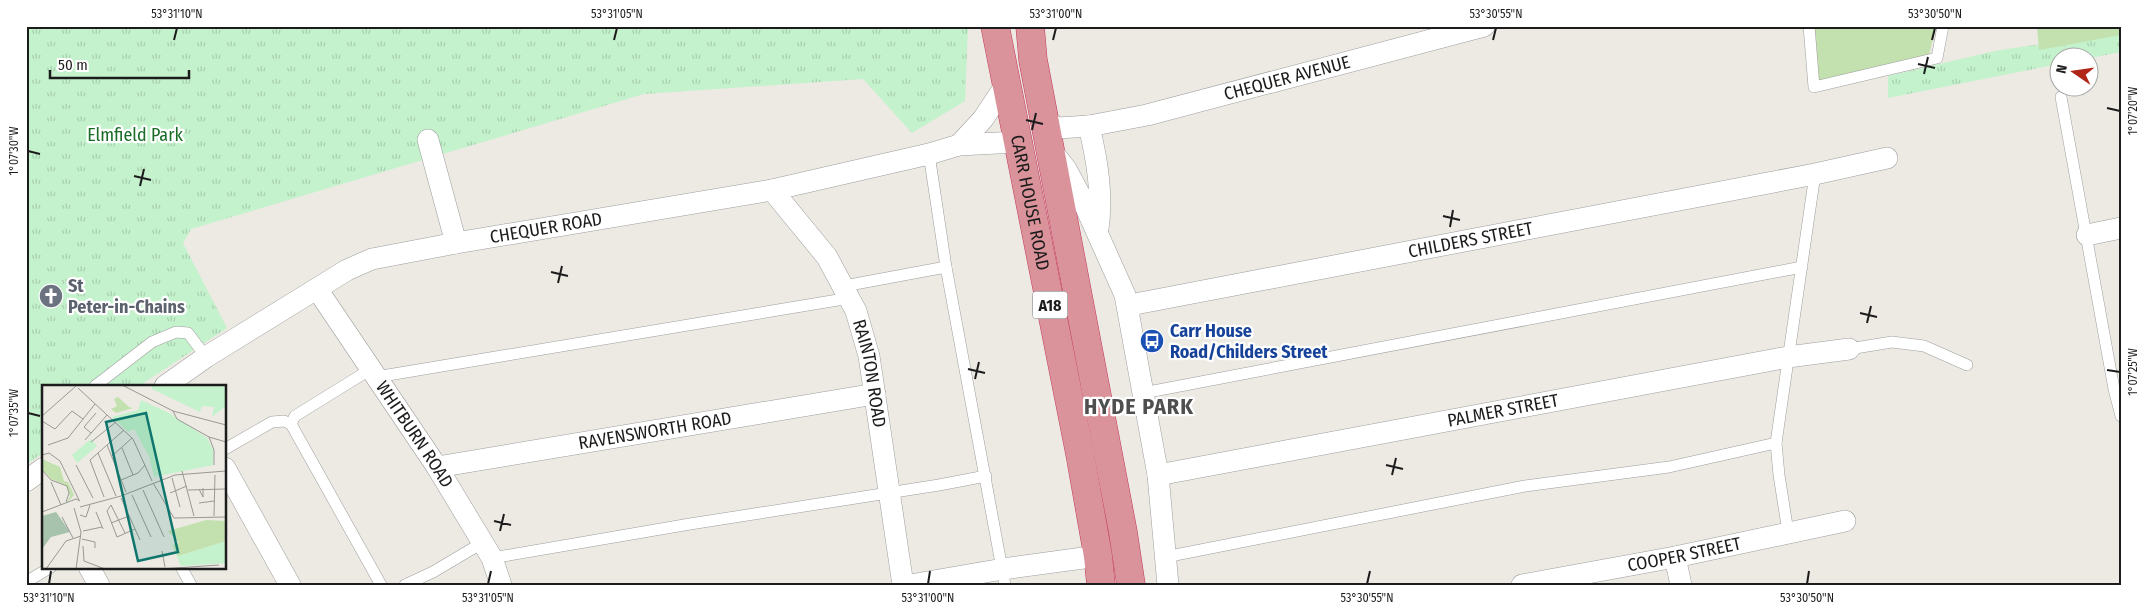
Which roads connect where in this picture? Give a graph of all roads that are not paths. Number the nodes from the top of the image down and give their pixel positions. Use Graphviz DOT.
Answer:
graph roads {
  1 [pos="994,26"];
  2 [pos="1030,26"];
  3 [pos="1484,26"];
  4 [pos="1809,26"];
  5 [pos="1943,26"];
  6 [pos="1006,86"];
  7 [pos="2061,98"];
  8 [pos="1044,120"];
  9 [pos="1089,126"];
  10 [pos="428,140"];
  11 [pos="1017,142"];
  12 [pos="958,145"];
  13 [pos="1050,148"];
  14 [pos="929,154"];
  15 [pos="1887,158"];
  16 [pos="1815,174"];
  17 [pos="772,190"];
  18 [pos="2121,228"];
  19 [pos="1097,231"];
  20 [pos="2087,235"];
  21 [pos="456,242"];
  22 [pos="946,267"];
  23 [pos="1802,267"];
  24 [pos="317,289"];
  25 [pos="847,292"];
  26 [pos="1129,310"];
  27 [pos="1849,349"];
  28 [pos="206,357"];
  29 [pos="1788,357"];
  30 [pos="1966,365"];
  31 [pos="373,373"];
  32 [pos="173,384"];
  33 [pos="95,385"];
  34 [pos="1143,393"];
  35 [pos="875,394"];
  36 [pos="2121,416"];
  37 [pos="291,424"];
  38 [pos="1776,443"];
  39 [pos="226,448"];
  40 [pos="436,466"];
  41 [pos="226,470"];
  42 [pos="1158,475"];
  43 [pos="986,476"];
  44 [pos="890,493"];
  45 [pos="1845,521"];
  46 [pos="1788,532"];
  47 [pos="487,550"];
  48 [pos="1098,556"];
  49 [pos="1675,557"];
  50 [pos="1165,558"];
  51 [pos="49,568"];
  52 [pos="89,568"];
  53 [pos="182,568"];
  54 [pos="1004,577"];
  55 [pos="26,582"];
  56 [pos="1531,584"];
  57 [pos="99,585"];
  58 [pos="191,585"];
  59 [pos="290,585"];
  60 [pos="382,585"];
  61 [pos="405,585"];
  62 [pos="501,585"];
  63 [pos="903,585"];
  64 [pos="910,585"];
  65 [pos="1101,585"];
  66 [pos="1131,585"];
  67 [pos="1168,585"];
  68 [pos="1681,585"];
  1 -- 6 [label="highway, CARR HOUSE ROAD / A18"];
  2 -- 8 [label="highway, CARR HOUSE ROAD / A18"];
  3 -- 9 [label="street, CHEQUER AVENUE"];
  4 -- 5 [label="lane"];
  6 -- 11 [label="highway, CARR HOUSE ROAD / A18"];
  6 -- 12 [label="street, CHEQUER ROAD"];
  7 -- 20 [label="lane"];
  8 -- 9 [label="street, CHEQUER AVENUE"];
  8 -- 13 [label="highway, CARR HOUSE ROAD / A18"];
  9 -- 19 [label="street"];
  10 -- 21 [label="street"];
  11 -- 12 [label="street, CHEQUER ROAD"];
  11 -- 48 [label="highway, CARR HOUSE ROAD / A18"];
  12 -- 14 [label="street, CHEQUER ROAD"];
  13 -- 19 [label="street"];
  13 -- 66 [label="highway, CARR HOUSE ROAD / A18"];
  14 -- 17 [label="street, CHEQUER ROAD"];
  14 -- 22 [label="lane"];
  15 -- 16 [label="street, CHILDERS STREET"];
  16 -- 23 [label="lane"];
  16 -- 26 [label="street, CHILDERS STREET"];
  17 -- 21 [label="street, CHEQUER ROAD"];
  17 -- 25 [label="street, RAINTON ROAD"];
  18 -- 20 [label="street"];
  19 -- 26 [label="street"];
  20 -- 36 [label="lane"];
  21 -- 24 [label="street, CHEQUER ROAD"];
  22 -- 25 [label="lane"];
  22 -- 43 [label="lane"];
  23 -- 29 [label="lane"];
  23 -- 34 [label="lane"];
  24 -- 28 [label="street, CHEQUER ROAD"];
  24 -- 31 [label="street, WHITBURN ROAD"];
  25 -- 31 [label="lane"];
  25 -- 35 [label="street, RAINTON ROAD"];
  26 -- 34 [label="street"];
  27 -- 29 [label="street, PALMER STREET"];
  27 -- 30 [label="lane"];
  28 -- 32 [label="street, CHEQUER ROAD"];
  28 -- 33 [label="lane"];
  29 -- 38 [label="lane"];
  29 -- 42 [label="street, PALMER STREET"];
  31 -- 37 [label="lane"];
  31 -- 40 [label="street, WHITBURN ROAD"];
  34 -- 42 [label="street"];
  35 -- 40 [label="street, RAVENSWORTH ROAD"];
  35 -- 44 [label="street, RAINTON ROAD"];
  37 -- 39 [label="lane"];
  37 -- 60 [label="lane"];
  38 -- 46 [label="lane"];
  38 -- 50 [label="lane"];
  40 -- 47 [label="street, WHITBURN ROAD"];
  41 -- 59 [label="street"];
  42 -- 50 [label="street"];
  43 -- 44 [label="lane"];
  43 -- 54 [label="lane"];
  44 -- 47 [label="lane"];
  44 -- 63 [label="street, RAINTON ROAD"];
  45 -- 46 [label="street, COOPER STREET"];
  46 -- 49 [label="street, COOPER STREET"];
  47 -- 61 [label="lane"];
  47 -- 62 [label="street, WHITBURN ROAD"];
  48 -- 54 [label="street"];
  48 -- 65 [label="highway, CARR HOUSE ROAD / A18"];
  49 -- 56 [label="street, COOPER STREET"];
  49 -- 68 [label="street"];
  50 -- 67 [label="street"];
  51 -- 55 [label="lane"];
  52 -- 57 [label="street"];
  53 -- 58 [label="lane"];
  54 -- 64 [label="street"];
}
